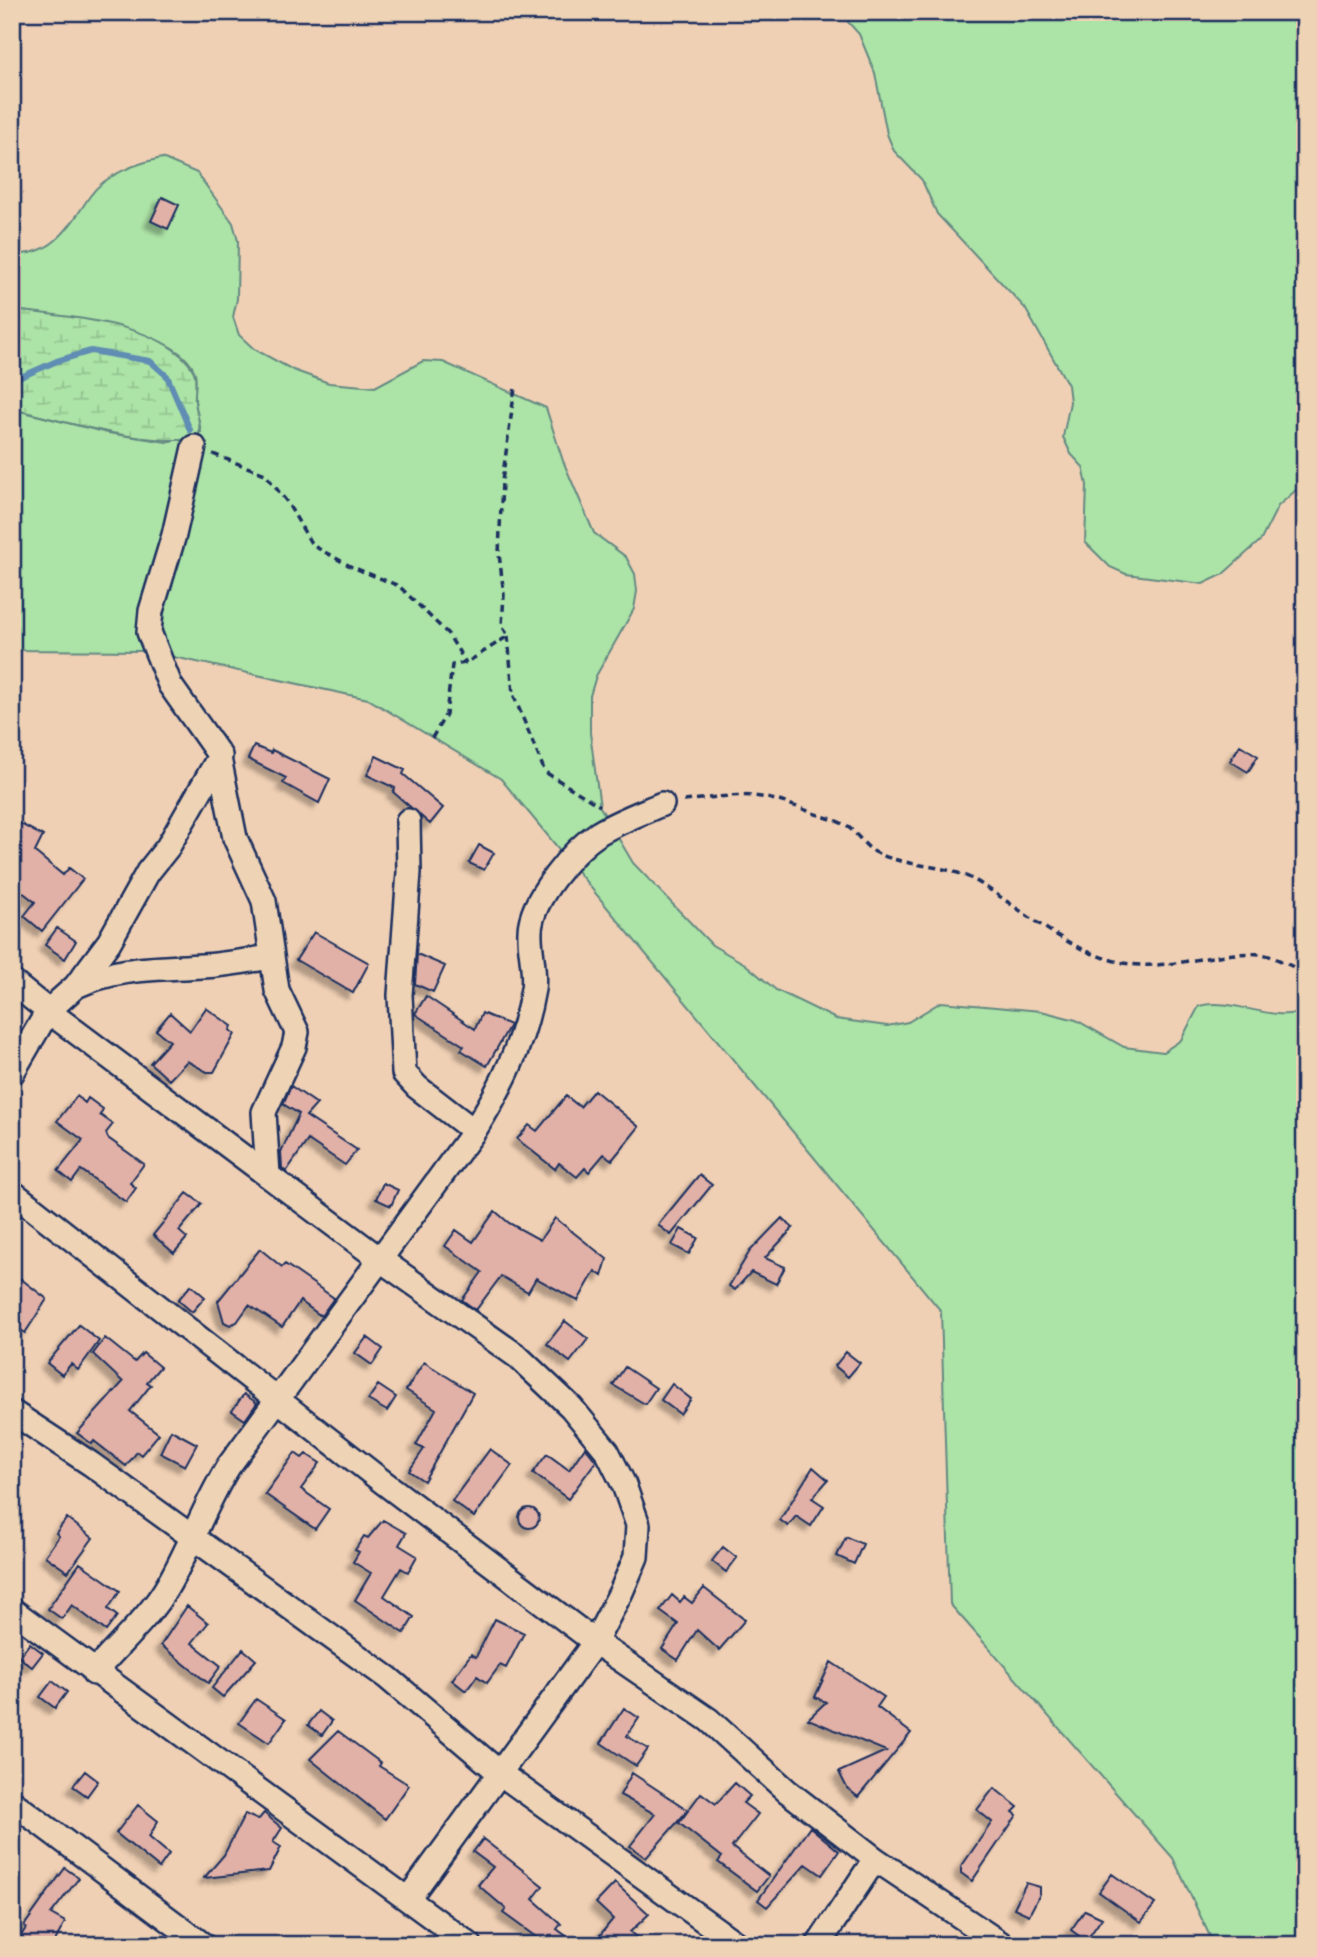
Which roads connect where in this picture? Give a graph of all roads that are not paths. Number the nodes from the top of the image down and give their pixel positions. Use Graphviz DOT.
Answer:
graph roads {
  1 [pos="194,447"];
  2 [pos="219,758"];
  3 [pos="662,804"];
  4 [pos="408,821"];
  5 [pos="272,957"];
  6 [pos="12,982"];
  7 [pos="76,986"];
  8 [pos="48,1011"];
  9 [pos="12,1073"];
  10 [pos="474,1131"];
  11 [pos="268,1175"];
  12 [pos="12,1192"];
  13 [pos="380,1260"];
  14 [pos="276,1400"];
  15 [pos="12,1412"];
  16 [pos="194,1538"];
  17 [pos="12,1610"];
  18 [pos="595,1642"];
  19 [pos="94,1673"];
  20 [pos="500,1774"];
  21 [pos="12,1802"];
  22 [pos="875,1858"];
  23 [pos="408,1899"];
  24 [pos="203,1945"];
  25 [pos="470,1945"];
  26 [pos="738,1945"];
  27 [pos="818,1945"];
  28 [pos="1003,1945"];
  1 -- 2 [label="street"];
  2 -- 5 [label="street"];
  2 -- 7 [label="street"];
  3 -- 10 [label="street"];
  4 -- 10 [label="street"];
  5 -- 7 [label="street"];
  5 -- 11 [label="street"];
  6 -- 8 [label="street"];
  7 -- 8 [label="street"];
  8 -- 9 [label="street"];
  8 -- 11 [label="street"];
  10 -- 13 [label="street"];
  11 -- 13 [label="street"];
  12 -- 14 [label="street"];
  13 -- 14 [label="street"];
  13 -- 18 [label="street"];
  14 -- 16 [label="street"];
  14 -- 18 [label="street"];
  15 -- 16 [label="street"];
  16 -- 19 [label="street"];
  16 -- 20 [label="street"];
  17 -- 19 [label="street"];
  18 -- 20 [label="street"];
  18 -- 22 [label="street"];
  19 -- 23 [label="street"];
  20 -- 23 [label="street"];
  20 -- 26 [label="street"];
  21 -- 24 [label="street"];
  22 -- 27 [label="street"];
  22 -- 28 [label="street"];
  23 -- 25 [label="street"];
}
